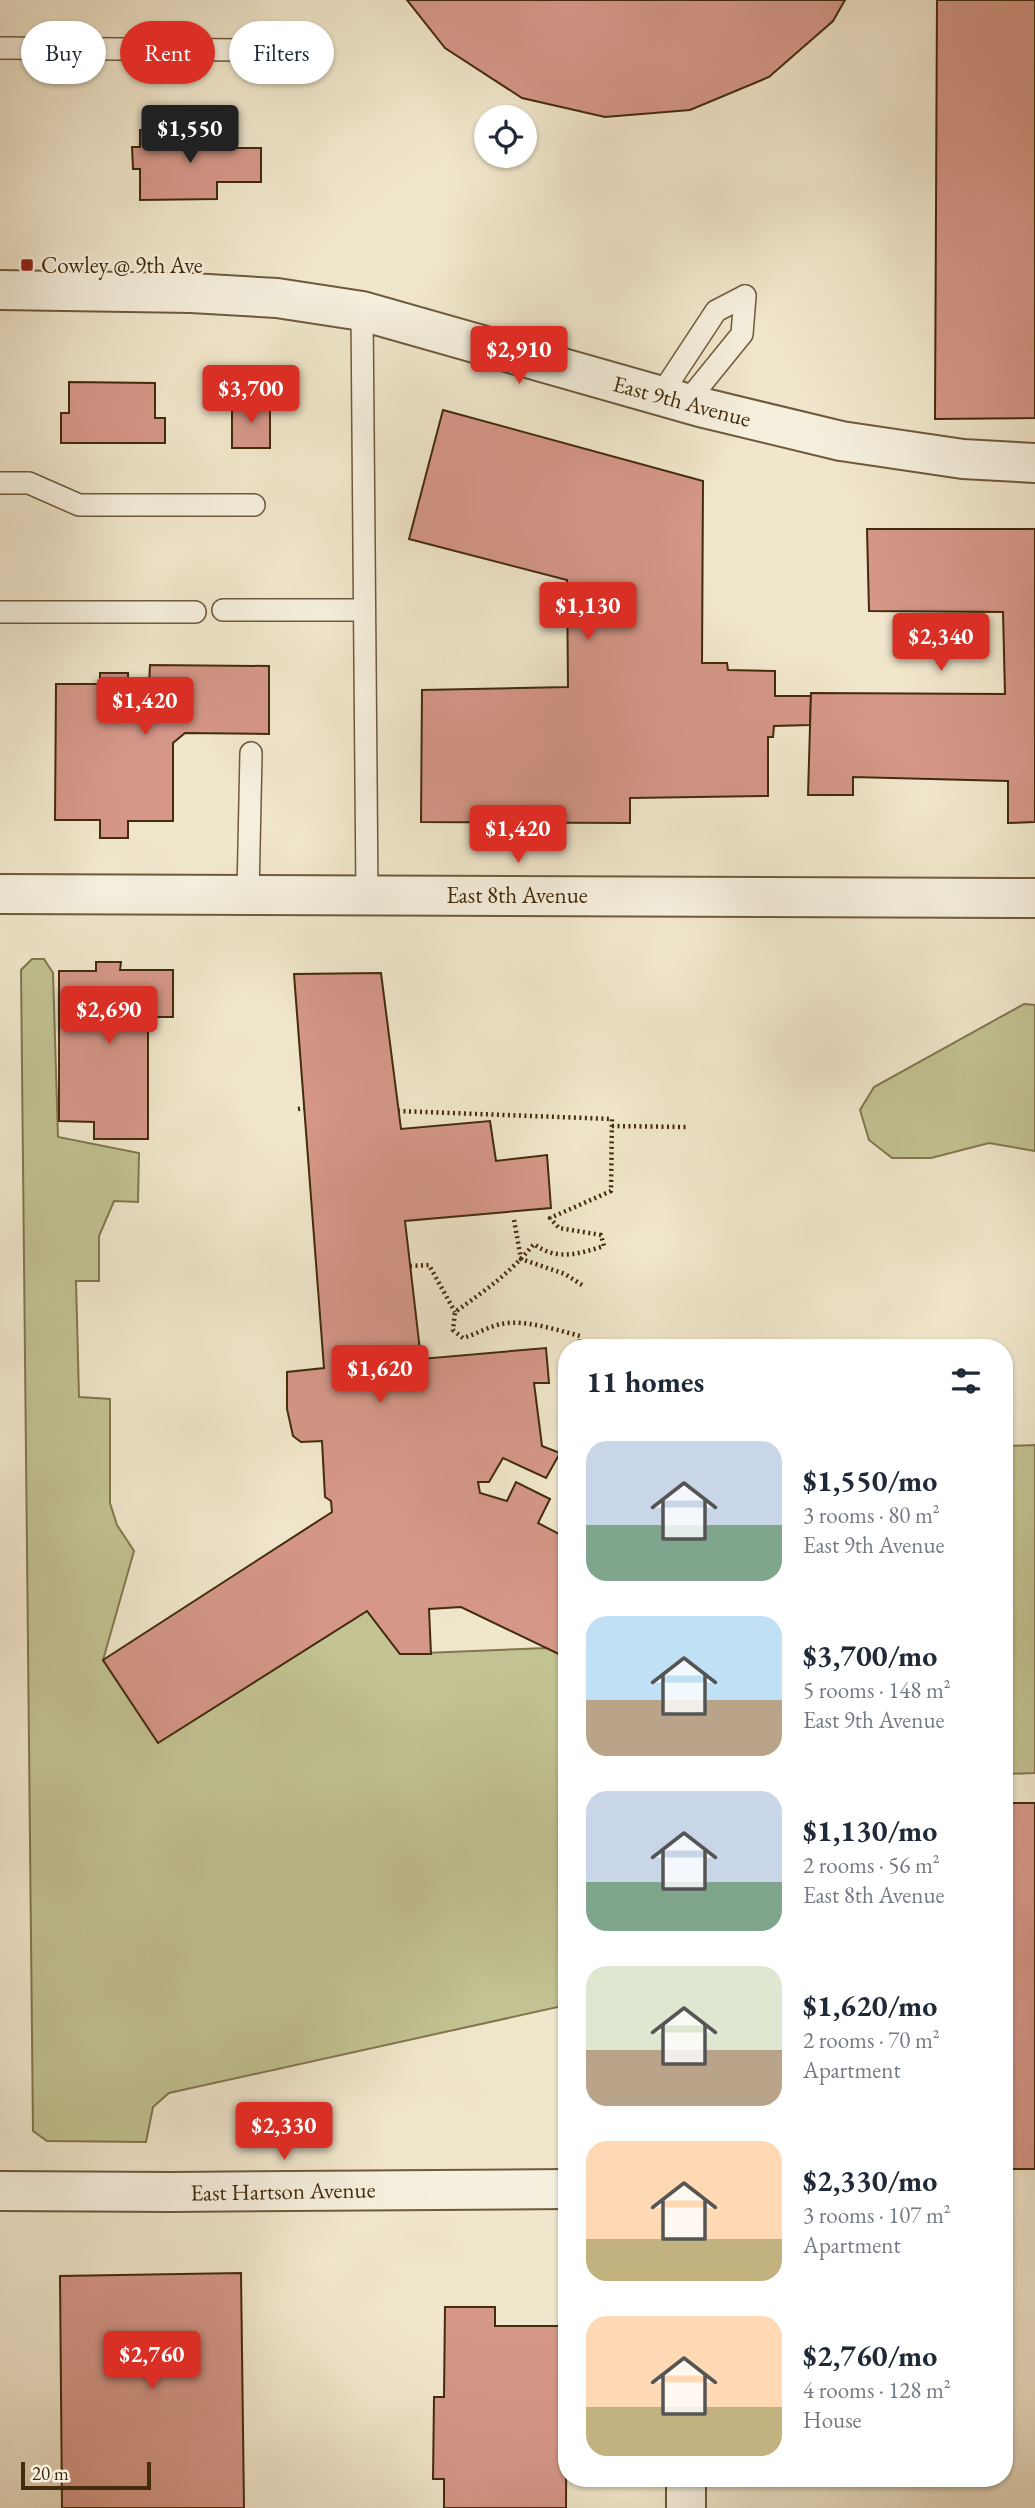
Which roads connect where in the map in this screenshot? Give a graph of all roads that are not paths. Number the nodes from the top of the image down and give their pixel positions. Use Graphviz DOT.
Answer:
graph roads {
  1 [pos="0,48"];
  2 [pos="229,50"];
  3 [pos="0,290"];
  4 [pos="362,311"];
  5 [pos="1035,463"];
  6 [pos="0,484"];
  7 [pos="254,505"];
  8 [pos="223,610"];
  9 [pos="363,610"];
  10 [pos="0,612"];
  11 [pos="195,612"];
  12 [pos="251,753"];
  13 [pos="0,894"];
  14 [pos="248,894"];
  15 [pos="367,895"];
  16 [pos="1035,898"];
  17 [pos="558,2189"];
  18 [pos="0,2191"];
  19 [pos="686,2487"];
  20 [pos="686,2508"];
  1 -- 2 [label="lane"];
  3 -- 4 [label="street, East 9th Avenue"];
  4 -- 5 [label="street, East 9th Avenue"];
  4 -- 9 [label="lane"];
  6 -- 7 [label="lane"];
  8 -- 9 [label="lane"];
  9 -- 15 [label="lane"];
  10 -- 11 [label="lane"];
  12 -- 14 [label="lane"];
  13 -- 14 [label="street, East 8th Avenue"];
  14 -- 15 [label="street, East 8th Avenue"];
  15 -- 16 [label="street, East 8th Avenue"];
  17 -- 18 [label="street, East Hartson Avenue"];
  19 -- 20 [label="street"];
}
